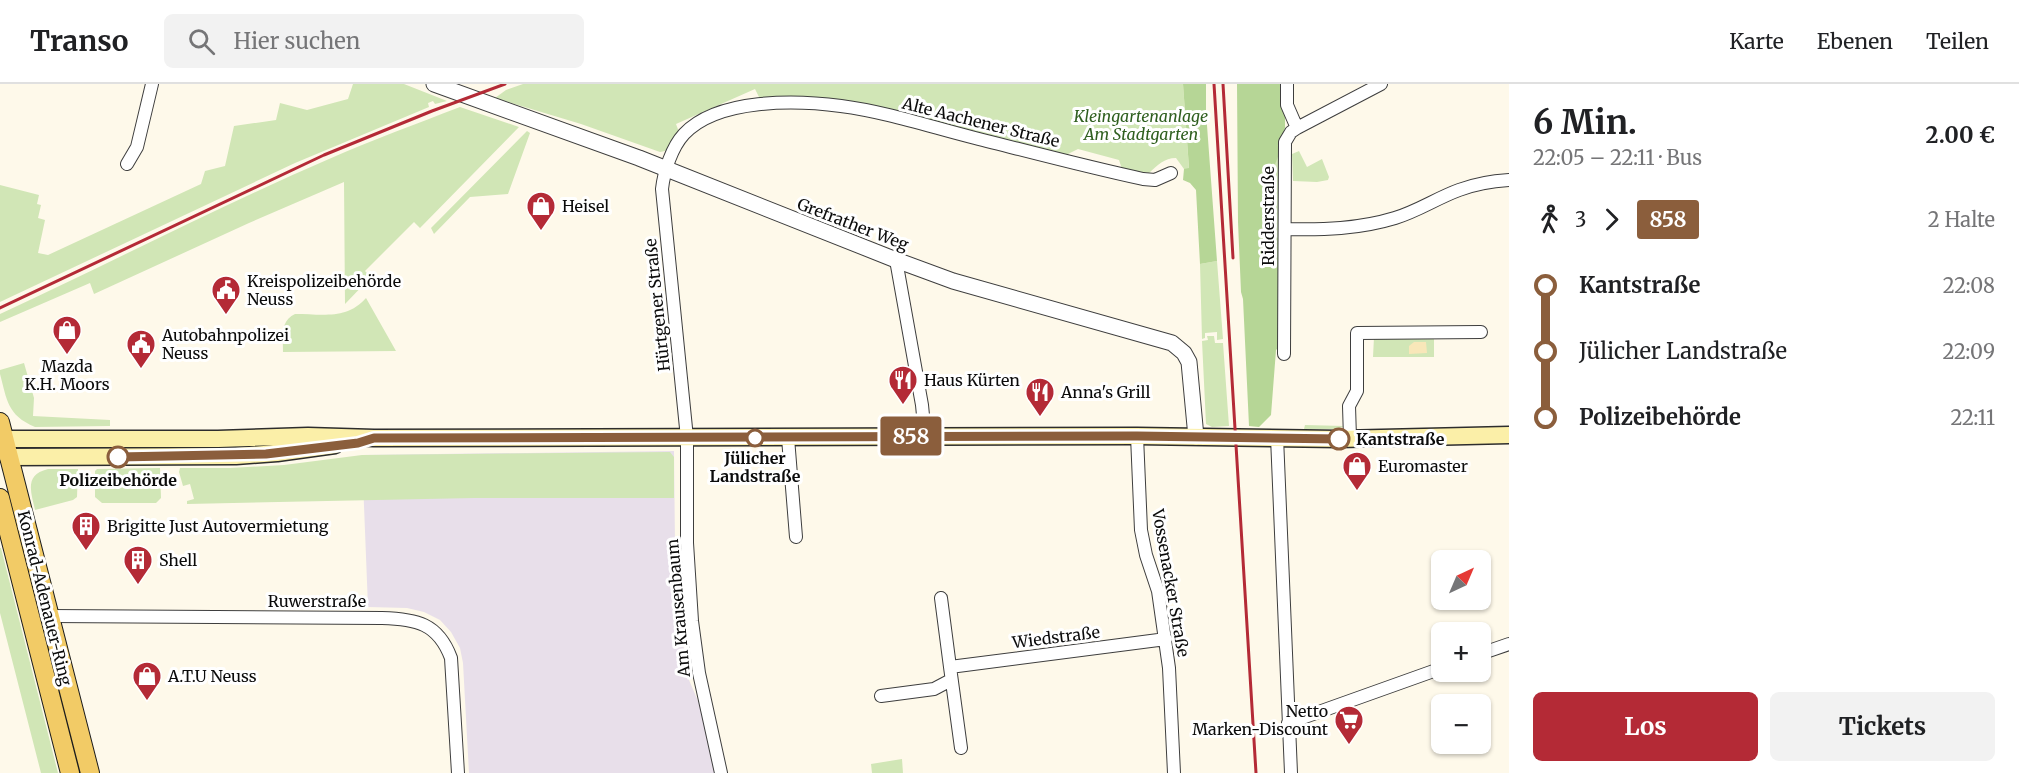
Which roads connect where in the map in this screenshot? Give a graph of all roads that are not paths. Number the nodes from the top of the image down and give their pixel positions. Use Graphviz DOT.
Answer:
graph roads {
  1 [pos="152,84"];
  2 [pos="434,84"];
  3 [pos="1287,84"];
  4 [pos="1381,84"];
  5 [pos="1297,128"];
  6 [pos="127,164"];
  7 [pos="667,170"];
  8 [pos="1171,173"];
  9 [pos="1509,180"];
  10 [pos="1285,229"];
  11 [pos="896,261"];
  12 [pos="1481,332"];
  13 [pos="1284,354"];
  14 [pos="1509,435"];
  15 [pos="925,436"];
  16 [pos="1137,436"];
  17 [pos="1196,436"];
  18 [pos="1277,437"];
  19 [pos="687,438"];
  20 [pos="788,438"];
  21 [pos="1350,438"];
  22 [pos="3,443"];
  23 [pos="0,498"];
  24 [pos="796,537"];
  25 [pos="941,598"];
  26 [pos="50,616"];
  27 [pos="1166,639"];
  28 [pos="1509,644"];
  29 [pos="1491,650"];
  30 [pos="1431,672"];
  31 [pos="950,673"];
  32 [pos="881,696"];
  33 [pos="1288,723"];
  34 [pos="961,748"];
  35 [pos="70,773"];
  36 [pos="90,773"];
  37 [pos="458,773"];
  38 [pos="721,773"];
  39 [pos="1174,773"];
  40 [pos="1291,773"];
  1 -- 6 [label="street"];
  2 -- 7 [label="street, Grefrather Weg"];
  3 -- 5 [label="street"];
  4 -- 5 [label="street"];
  5 -- 10 [label="street, Ridderstraße"];
  7 -- 8 [label="street, Alte Aachener Straße"];
  7 -- 11 [label="street, Grefrather Weg"];
  7 -- 19 [label="street, Hürtgener Straße"];
  9 -- 10 [label="street"];
  10 -- 13 [label="street, Ridderstraße"];
  11 -- 15 [label="street"];
  11 -- 17 [label="street, Grefrather Weg"];
  12 -- 21 [label="street"];
  14 -- 21 [label="main road"];
  15 -- 16 [label="main road"];
  15 -- 20 [label="main road"];
  16 -- 17 [label="main road"];
  16 -- 27 [label="street, Vossenacker Straße"];
  17 -- 18 [label="main road"];
  18 -- 21 [label="main road"];
  18 -- 33 [label="street"];
  19 -- 20 [label="main road"];
  19 -- 22 [label="main road"];
  19 -- 38 [label="street, Am Krausenbaum"];
  20 -- 24 [label="street"];
  22 -- 26 [label="main road, Konrad-Adenauer-Ring"];
  23 -- 35 [label="main road, Konrad-Adenauer-Ring"];
  25 -- 31 [label="street"];
  26 -- 36 [label="main road, Konrad-Adenauer-Ring"];
  26 -- 37 [label="street, Ruwerstraße"];
  27 -- 31 [label="street, Wiedstraße"];
  27 -- 39 [label="street, Vossenacker Straße"];
  28 -- 29 [label="street"];
  30 -- 33 [label="street"];
  31 -- 32 [label="street, Wiedstraße"];
  31 -- 34 [label="street"];
  33 -- 40 [label="street"];
}
